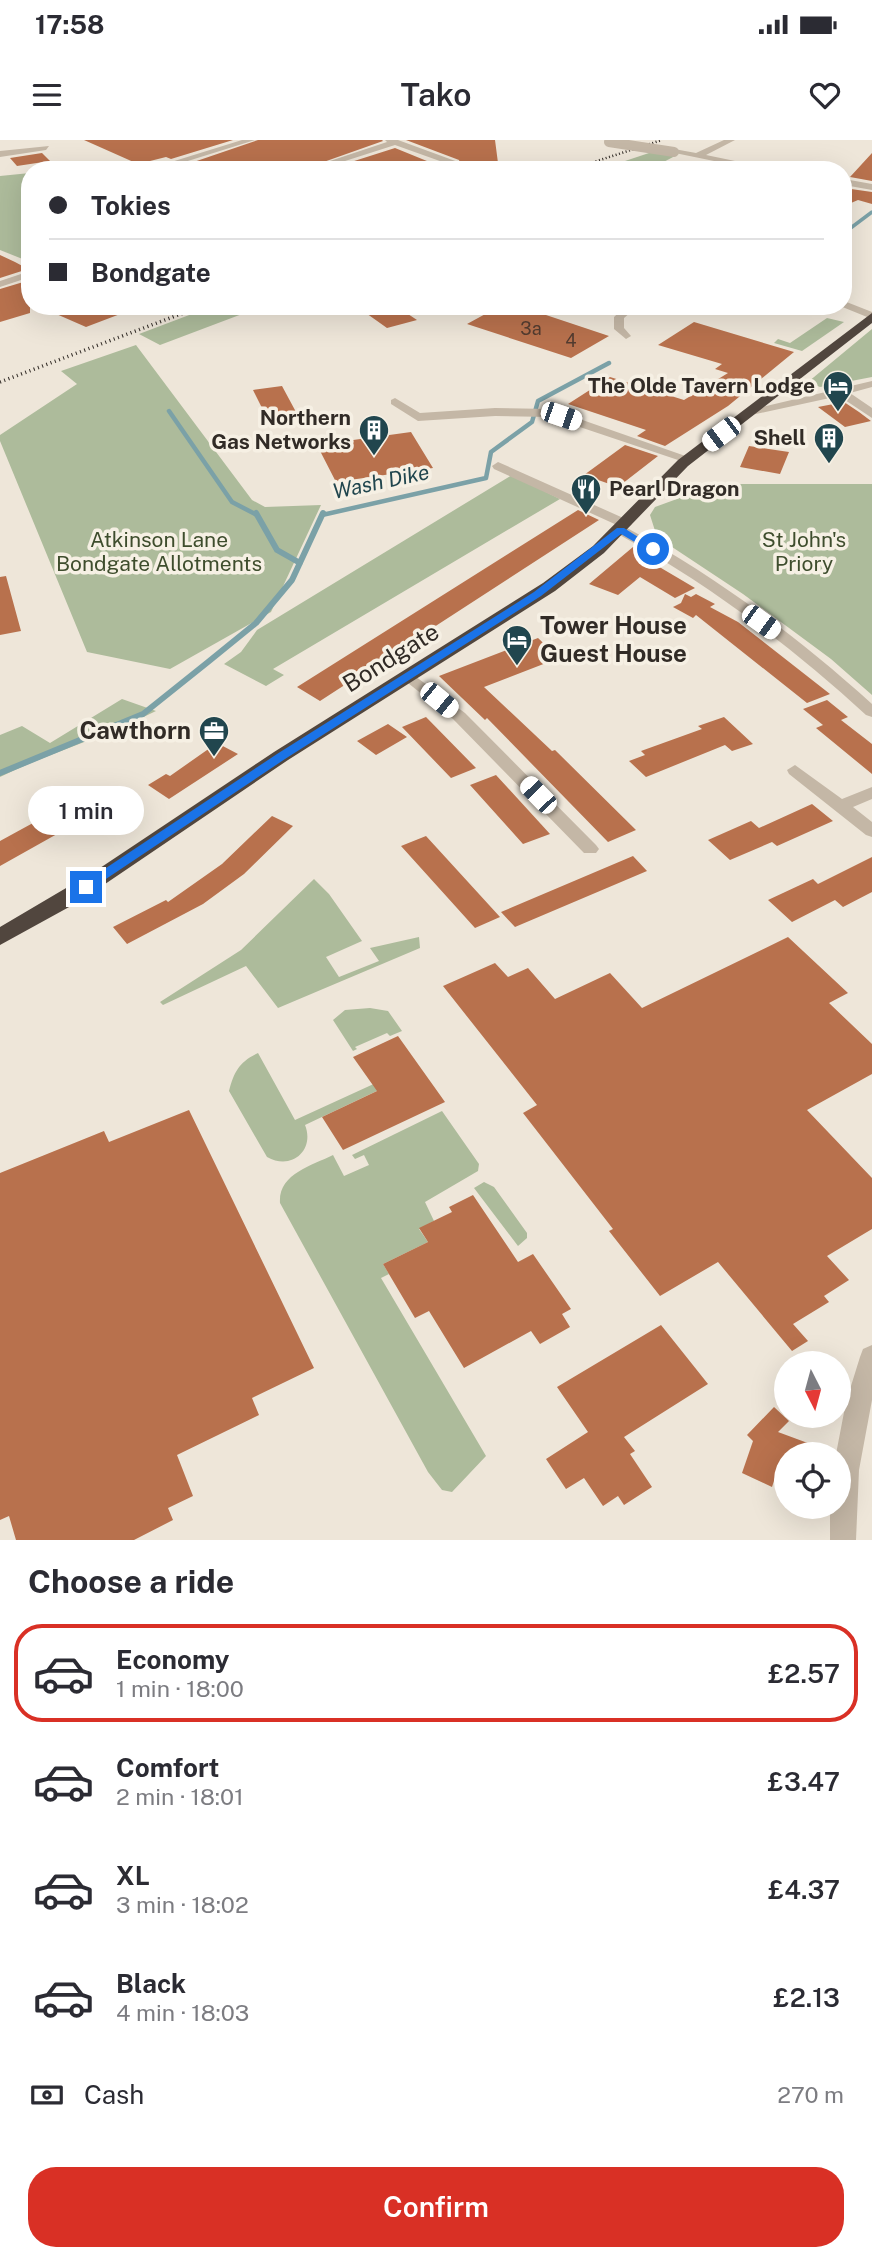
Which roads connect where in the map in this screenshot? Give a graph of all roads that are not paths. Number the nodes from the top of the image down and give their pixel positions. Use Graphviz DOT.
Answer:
graph roads {
  1 [pos="251,140"];
  2 [pos="598,140"];
  3 [pos="732,140"];
  4 [pos="392,141"];
  5 [pos="46,148"];
  6 [pos="0,155"];
  7 [pos="697,156"];
  8 [pos="179,161"];
  9 [pos="333,161"];
  10 [pos="447,161"];
  11 [pos="724,161"];
  12 [pos="852,183"];
  13 [pos="872,187"];
  14 [pos="21,277"];
  15 [pos="0,284"];
  16 [pos="852,299"];
  17 [pos="872,303"];
  18 [pos="852,307"];
  19 [pos="622,315"];
  20 [pos="872,316"];
  21 [pos="626,336"];
  22 [pos="872,384"];
  23 [pos="783,388"];
  24 [pos="839,390"];
  25 [pos="825,394"];
  26 [pos="395,402"];
  27 [pos="751,411"];
  28 [pos="872,414"];
  29 [pos="688,459"];
  30 [pos="498,466"];
  31 [pos="623,527"];
  32 [pos="408,676"];
  33 [pos="872,712"];
  34 [pos="795,770"];
  35 [pos="872,793"];
  36 [pos="843,805"];
  37 [pos="872,831"];
  38 [pos="590,849"];
  39 [pos="0,937"];
  40 [pos="872,1357"];
  41 [pos="843,1540"];
  1 -- 8 [label="street"];
  2 -- 7 [label="street, bridge"];
  3 -- 7 [label="street"];
  4 -- 9 [label="street"];
  4 -- 10 [label="street"];
  5 -- 6 [label="street"];
  7 -- 11 [label="street"];
  12 -- 13 [label="street"];
  14 -- 15 [label="street"];
  16 -- 17 [label="street"];
  18 -- 20 [label="street"];
  19 -- 21 [label="street"];
  20 -- 23 [label="highway, Bondgate"];
  22 -- 24 [label="street"];
  23 -- 25 [label="street"];
  23 -- 27 [label="highway, Bondgate"];
  24 -- 25 [label="street"];
  24 -- 28 [label="street"];
  25 -- 27 [label="street"];
  26 -- 29 [label="street"];
  27 -- 29 [label="highway, Bondgate"];
  29 -- 31 [label="highway, Bondgate"];
  30 -- 31 [label="street"];
  31 -- 32 [label="highway, Bondgate"];
  31 -- 33 [label="street"];
  32 -- 38 [label="street"];
  32 -- 39 [label="highway, Bondgate"];
  34 -- 36 [label="street"];
  35 -- 36 [label="street"];
  36 -- 37 [label="street"];
  40 -- 41 [label="street"];
}
